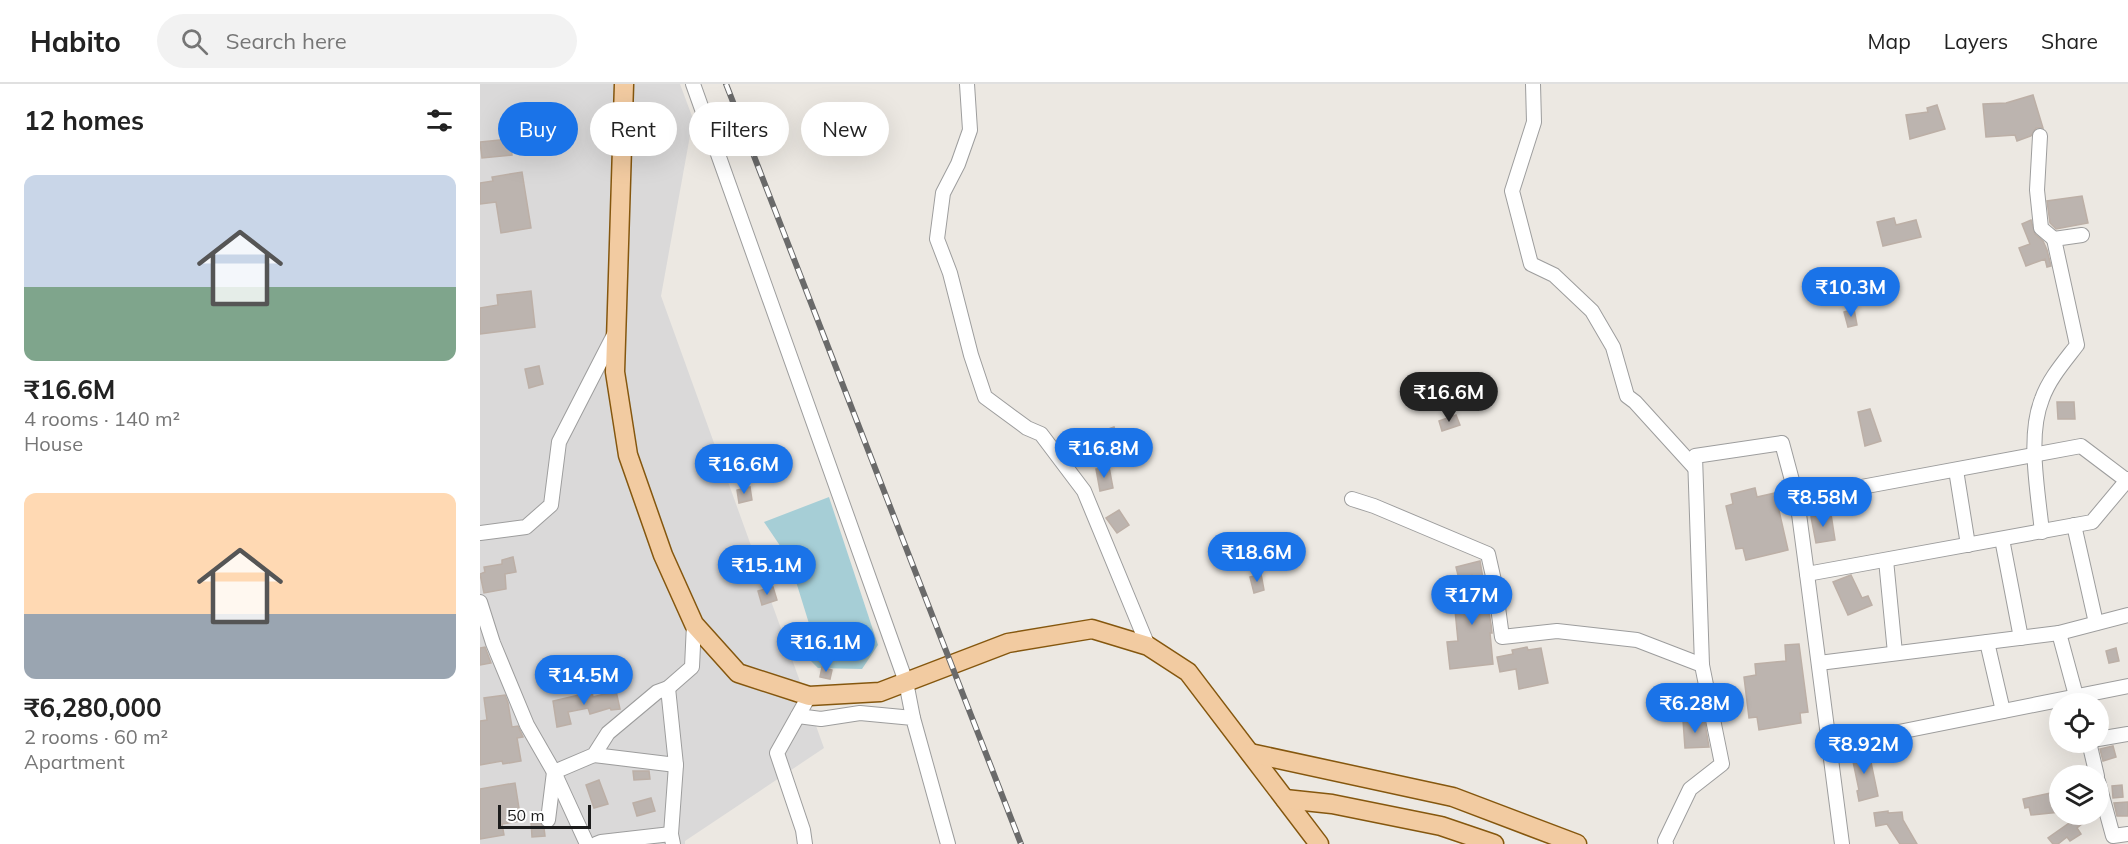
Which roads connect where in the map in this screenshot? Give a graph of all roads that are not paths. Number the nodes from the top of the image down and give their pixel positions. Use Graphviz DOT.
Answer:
graph roads {
  1 [pos="624,84"];
  2 [pos="693,84"];
  3 [pos="967,84"];
  4 [pos="1533,84"];
  5 [pos="2040,136"];
  6 [pos="2082,235"];
  7 [pos="2054,239"];
  8 [pos="616,330"];
  9 [pos="2035,455"];
  10 [pos="1695,468"];
  11 [pos="1956,470"];
  12 [pos="2127,480"];
  13 [pos="1352,499"];
  14 [pos="1797,499"];
  15 [pos="2074,525"];
  16 [pos="2042,532"];
  17 [pos="480,533"];
  18 [pos="2002,538"];
  19 [pos="1968,545"];
  20 [pos="1886,560"];
  21 [pos="1807,574"];
  22 [pos="480,602"];
  23 [pos="2128,615"];
  24 [pos="2096,623"];
  25 [pos="694,624"];
  26 [pos="2059,633"];
  27 [pos="2021,638"];
  28 [pos="1987,642"];
  29 [pos="1148,646"];
  30 [pos="1895,653"];
  31 [pos="1819,663"];
  32 [pos="1702,665"];
  33 [pos="906,682"];
  34 [pos="2128,686"];
  35 [pos="668,688"];
  36 [pos="2075,693"];
  37 [pos="2102,693"];
  38 [pos="809,696"];
  39 [pos="2049,704"];
  40 [pos="2003,711"];
  41 [pos="798,716"];
  42 [pos="913,718"];
  43 [pos="2128,734"];
  44 [pos="2109,737"];
  45 [pos="1829,746"];
  46 [pos="1250,753"];
  47 [pos="594,755"];
  48 [pos="676,765"];
  49 [pos="554,772"];
  50 [pos="1285,799"];
  51 [pos="548,820"];
  52 [pos="2109,821"];
  53 [pos="2128,834"];
  54 [pos="672,839"];
  55 [pos="588,844"];
  56 [pos="596,844"];
  57 [pos="805,844"];
  58 [pos="948,844"];
  59 [pos="1319,844"];
  60 [pos="1494,844"];
  61 [pos="1576,844"];
  62 [pos="1666,844"];
  63 [pos="1842,844"];
  1 -- 8 [label="main road"];
  2 -- 33 [label="street"];
  3 -- 29 [label="street"];
  4 -- 10 [label="street"];
  5 -- 7 [label="street"];
  6 -- 7 [label="street"];
  7 -- 9 [label="street"];
  8 -- 17 [label="street"];
  8 -- 25 [label="main road"];
  9 -- 11 [label="street"];
  9 -- 12 [label="street"];
  9 -- 16 [label="street"];
  10 -- 14 [label="street"];
  10 -- 32 [label="street"];
  11 -- 14 [label="street"];
  11 -- 19 [label="street"];
  12 -- 15 [label="street"];
  13 -- 32 [label="street"];
  14 -- 21 [label="street"];
  15 -- 16 [label="street"];
  15 -- 24 [label="street"];
  16 -- 18 [label="street"];
  18 -- 19 [label="street"];
  18 -- 27 [label="street"];
  19 -- 20 [label="street"];
  20 -- 21 [label="street"];
  20 -- 30 [label="street"];
  21 -- 31 [label="street"];
  22 -- 49 [label="street"];
  23 -- 24 [label="street"];
  24 -- 26 [label="street"];
  25 -- 35 [label="street"];
  25 -- 38 [label="main road"];
  26 -- 27 [label="street"];
  26 -- 36 [label="street"];
  27 -- 28 [label="street"];
  28 -- 30 [label="street"];
  28 -- 40 [label="street"];
  29 -- 33 [label="main road"];
  29 -- 46 [label="main road"];
  30 -- 31 [label="street"];
  31 -- 45 [label="street"];
  32 -- 62 [label="street"];
  33 -- 38 [label="main road"];
  33 -- 42 [label="street"];
  34 -- 37 [label="street"];
  35 -- 47 [label="street"];
  35 -- 48 [label="street"];
  38 -- 41 [label="street"];
  39 -- 40 [label="street"];
  40 -- 45 [label="street"];
  41 -- 42 [label="street"];
  41 -- 57 [label="street"];
  42 -- 58 [label="street"];
  43 -- 44 [label="street"];
  45 -- 63 [label="street"];
  46 -- 50 [label="main road"];
  46 -- 61 [label="main road"];
  47 -- 48 [label="street"];
  47 -- 49 [label="street"];
  48 -- 54 [label="street"];
  49 -- 51 [label="street"];
  49 -- 55 [label="street"];
  50 -- 59 [label="main road"];
  50 -- 60 [label="main road"];
  52 -- 53 [label="street"];
  54 -- 56 [label="street"];
}
